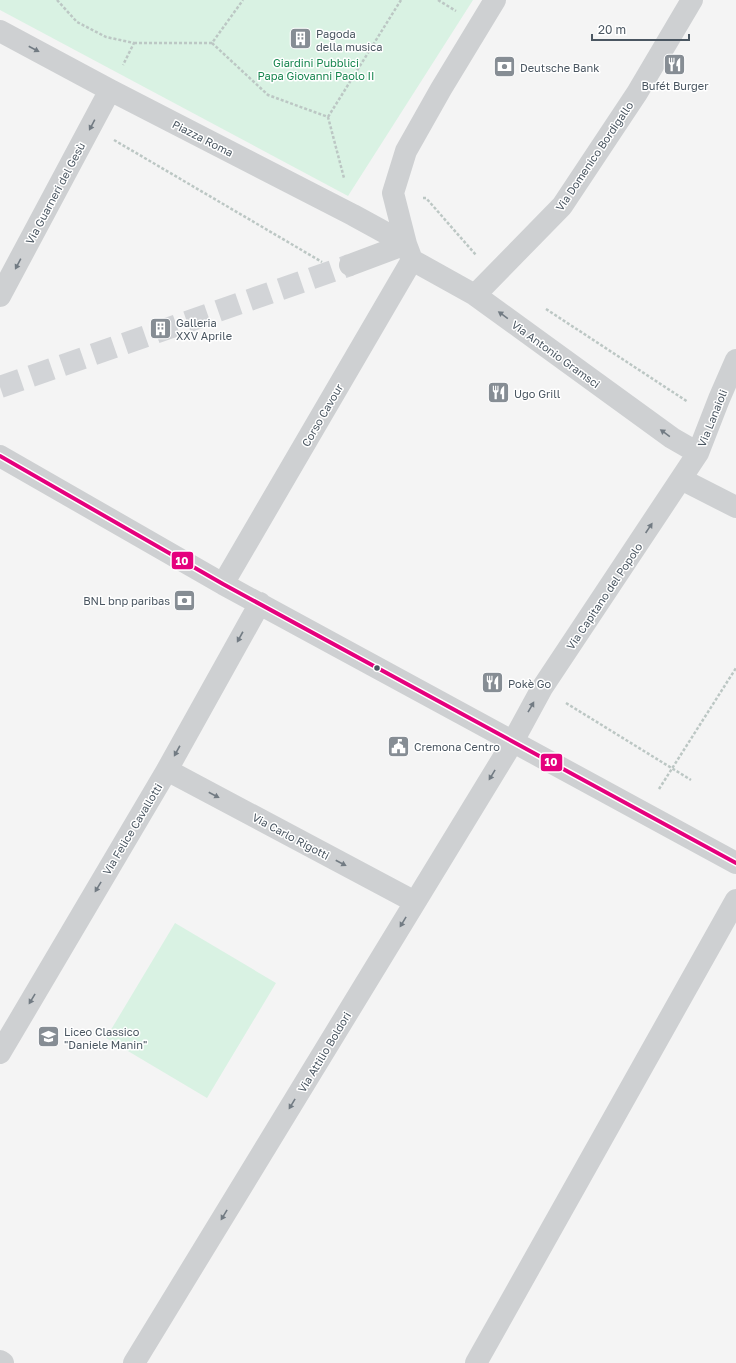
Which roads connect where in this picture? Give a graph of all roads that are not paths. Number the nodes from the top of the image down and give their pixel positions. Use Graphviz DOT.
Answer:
graph roads {
  1 [pos="495,0"];
  2 [pos="692,0"];
  3 [pos="0,30"];
  4 [pos="110,90"];
  5 [pos="409,252"];
  6 [pos="350,265"];
  7 [pos="475,295"];
  8 [pos="0,296"];
  9 [pos="736,360"];
  10 [pos="698,453"];
  11 [pos="0,456"];
  12 [pos="681,479"];
  13 [pos="736,507"];
  14 [pos="223,584"];
  15 [pos="260,604"];
  16 [pos="512,741"];
  17 [pos="167,770"];
  18 [pos="736,863"];
  19 [pos="736,900"];
  20 [pos="415,902"];
  21 [pos="0,1053"];
  22 [pos="0,1361"];
  23 [pos="3,1363"];
  24 [pos="134,1363"];
  25 [pos="476,1363"];
  1 -- 5 [label="street"];
  2 -- 7 [label="street, Via Domenico Bordigallo"];
  3 -- 4 [label="street, Piazza Roma, one-way"];
  4 -- 5 [label="street, Piazza Roma"];
  4 -- 8 [label="street, Via Guarneri del Gesù, one-way"];
  5 -- 6 [label="street"];
  5 -- 7 [label="street, Via Antonio Gramsci"];
  5 -- 14 [label="street, Corso Cavour"];
  10 -- 7 [label="street, Via Antonio Gramsci, one-way"];
  9 -- 10 [label="street, Via Lanaioli"];
  10 -- 12 [label="street, Via Capitano del Popolo"];
  11 -- 14 [label="street"];
  12 -- 13 [label="street"];
  16 -- 12 [label="street, Via Capitano del Popolo, one-way"];
  14 -- 15 [label="street"];
  15 -- 16 [label="street"];
  15 -- 17 [label="street, Via Felice Cavallotti, one-way"];
  16 -- 18 [label="street"];
  16 -- 20 [label="street, Via Attilio Boldori, one-way"];
  17 -- 20 [label="street, Via Carlo Rigotti, one-way"];
  17 -- 21 [label="street, Via Felice Cavallotti, one-way"];
  19 -- 25 [label="street"];
  20 -- 24 [label="street, Via Attilio Boldori, one-way"];
  22 -- 23 [label="street"];
}
